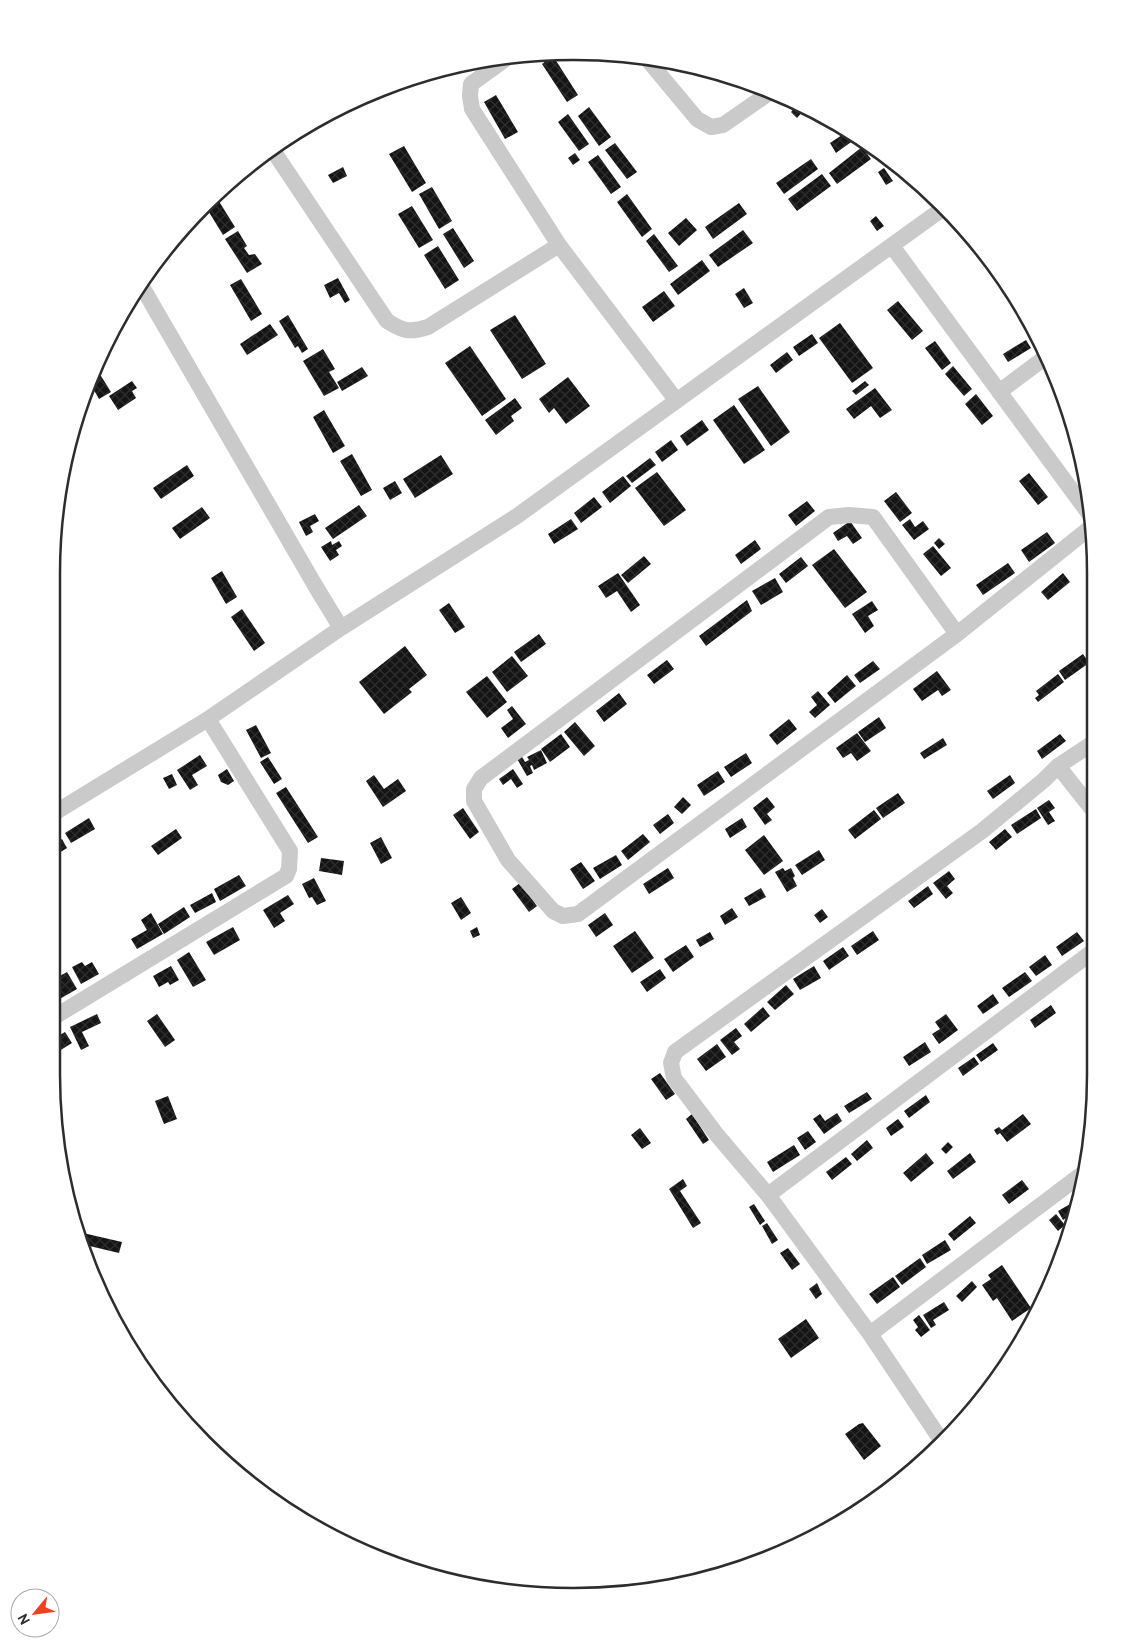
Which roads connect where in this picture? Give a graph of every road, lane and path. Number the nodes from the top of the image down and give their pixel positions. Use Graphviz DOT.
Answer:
graph roads {
  1 [pos="495,66"];
  2 [pos="654,66"];
  3 [pos="764,97"];
  4 [pos="276,155"];
  5 [pos="939,212"];
  6 [pos="559,245"];
  7 [pos="892,246"];
  8 [pos="145,292"];
  9 [pos="1041,361"];
  10 [pos="999,392"];
  11 [pos="676,400"];
  12 [pos="1083,505"];
  13 [pos="1085,532"];
  14 [pos="341,628"];
  15 [pos="958,634"];
  16 [pos="208,719"];
  17 [pos="1087,747"];
  18 [pos="1058,766"];
  19 [pos="1087,803"];
  20 [pos="60,809"];
  21 [pos="1087,956"];
  22 [pos="60,1014"];
  23 [pos="1076,1178"];
  24 [pos="768,1195"];
  25 [pos="870,1334"];
  26 [pos="939,1436"];
  1 -- 6 [label="street"];
  2 -- 3 [label="street"];
  4 -- 6 [label="street"];
  5 -- 7 [label="street"];
  6 -- 11 [label="street"];
  7 -- 10 [label="street"];
  7 -- 11 [label="street"];
  8 -- 14 [label="street"];
  9 -- 10 [label="street"];
  10 -- 12 [label="street"];
  11 -- 14 [label="street"];
  13 -- 15 [label="street"];
  14 -- 16 [label="street"];
  15 -- 15 [label="street"];
  16 -- 20 [label="street"];
  16 -- 22 [label="street"];
  17 -- 18 [label="street"];
  18 -- 19 [label="street"];
  18 -- 24 [label="street"];
  21 -- 24 [label="street"];
  23 -- 25 [label="street"];
  24 -- 25 [label="street"];
  25 -- 26 [label="street"];
}
